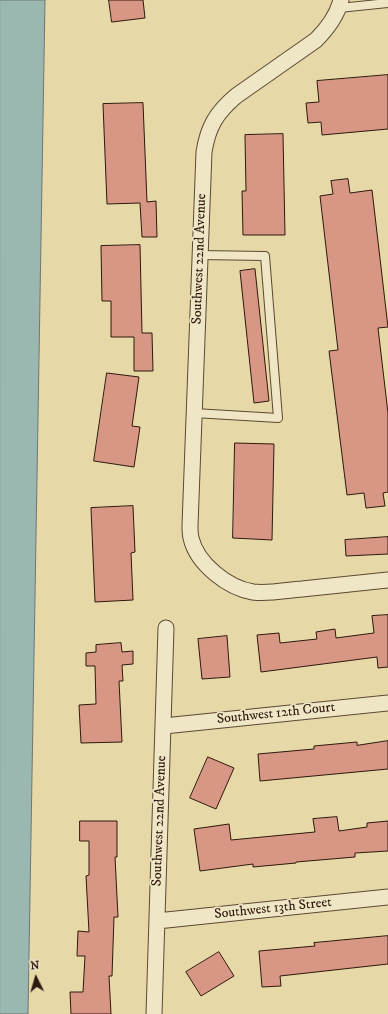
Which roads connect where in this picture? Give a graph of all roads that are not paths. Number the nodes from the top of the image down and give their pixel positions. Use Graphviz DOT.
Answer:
graph roads {
  1 [pos="388,3"];
  2 [pos="340,4"];
  3 [pos="200,255"];
  4 [pos="194,413"];
  5 [pos="388,580"];
  6 [pos="166,628"];
  7 [pos="388,703"];
  8 [pos="164,726"];
  9 [pos="388,897"];
  10 [pos="157,921"];
  11 [pos="154,1014"];
  1 -- 2 [label="lane"];
  2 -- 3 [label="street, Southwest 22nd Avenue"];
  3 -- 4 [label="street, Southwest 22nd Avenue"];
  3 -- 4 [label="lane"];
  4 -- 5 [label="street, Southwest 22nd Avenue"];
  6 -- 8 [label="street, Southwest 22nd Avenue"];
  7 -- 8 [label="street, Southwest 12th Court"];
  8 -- 10 [label="street, Southwest 22nd Avenue"];
  9 -- 10 [label="street, Southwest 13th Street"];
  10 -- 11 [label="street, Southwest 22nd Avenue"];
}
